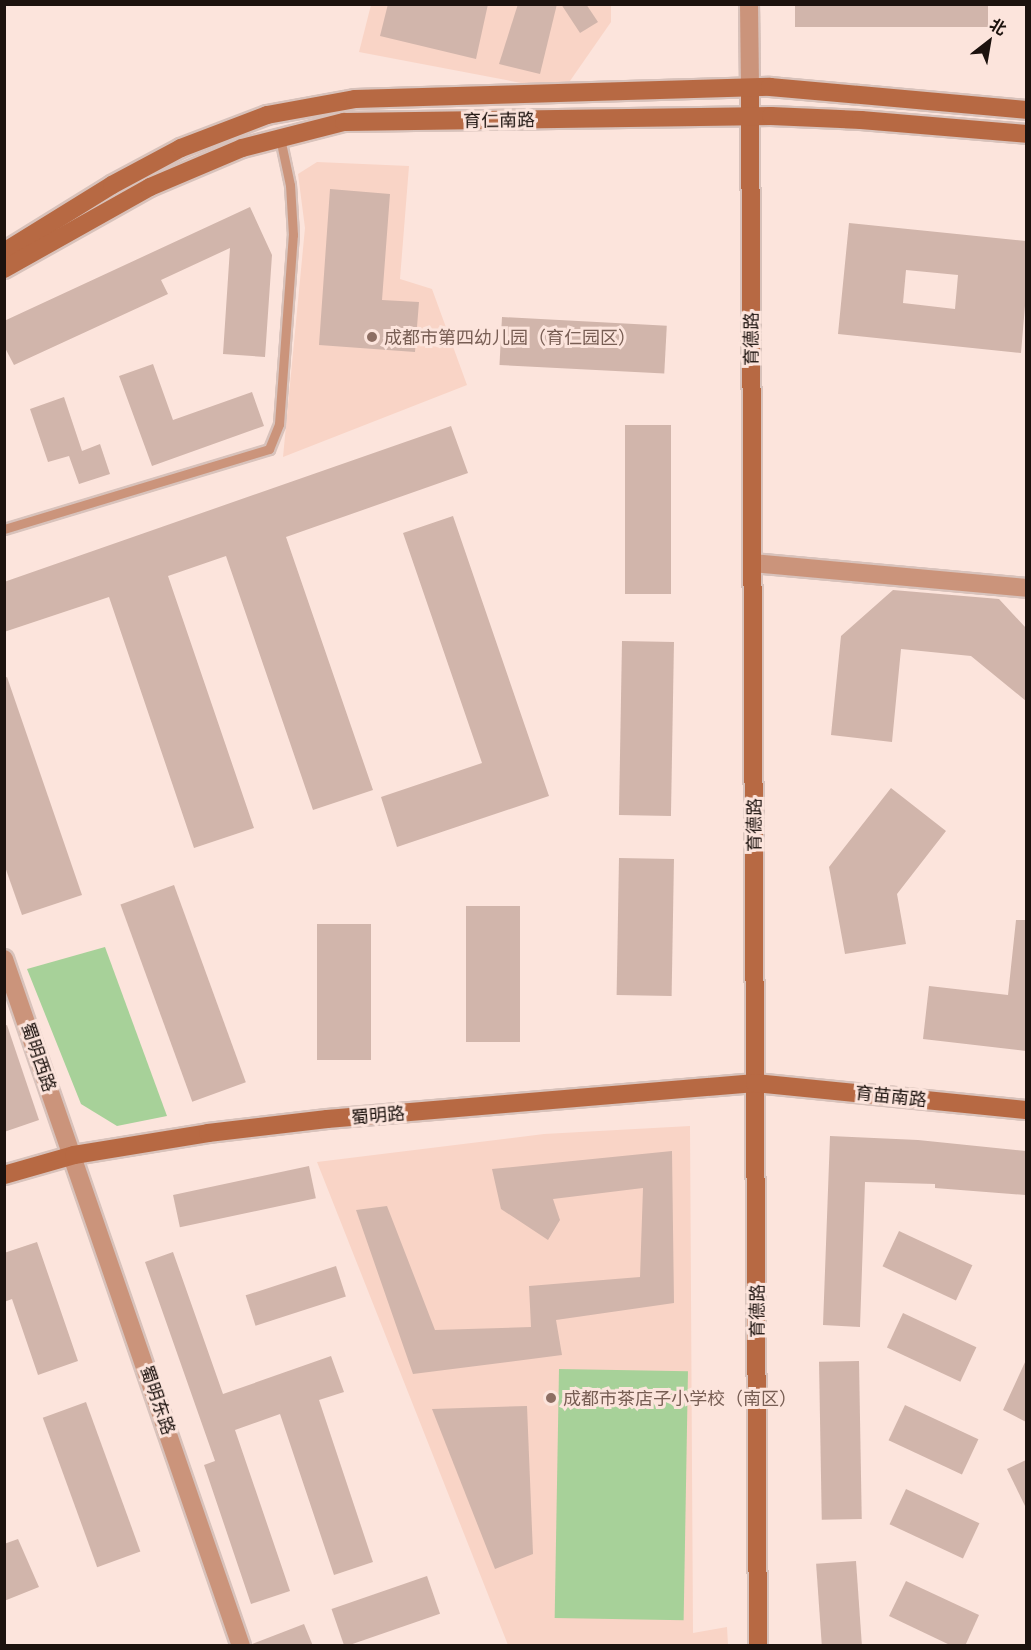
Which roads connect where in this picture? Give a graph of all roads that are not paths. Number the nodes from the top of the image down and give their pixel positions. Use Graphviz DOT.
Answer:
graph roads {
  1 [pos="749,4"];
  2 [pos="750,89"];
  3 [pos="1026,110"];
  4 [pos="750,116"];
  5 [pos="1026,134"];
  6 [pos="280,138"];
  7 [pos="4,252"];
  8 [pos="4,269"];
  9 [pos="4,529"];
  10 [pos="753,563"];
  11 [pos="1026,588"];
  12 [pos="4,958"];
  13 [pos="755,1083"];
  14 [pos="1026,1110"];
  15 [pos="74,1155"];
  16 [pos="4,1174"];
  17 [pos="241,1646"];
  18 [pos="758,1646"];
  1 -- 2 [label="street, 育德路"];
  2 -- 3 [label="street"];
  2 -- 4 [label="street, 育德路"];
  2 -- 7 [label="street"];
  4 -- 5 [label="street, 育仁南路"];
  4 -- 6 [label="street, 育仁南路"];
  4 -- 10 [label="street, 育德路"];
  6 -- 8 [label="street, 育仁南路"];
  6 -- 9 [label="lane"];
  10 -- 11 [label="street"];
  10 -- 13 [label="street, 育德路"];
  12 -- 15 [label="street, 蜀明西路"];
  13 -- 14 [label="street, 育苗南路"];
  13 -- 15 [label="street, 蜀明路"];
  13 -- 18 [label="street, 育德路"];
  15 -- 16 [label="street, 蜀明路"];
  15 -- 17 [label="street, 蜀明东路"];
}
